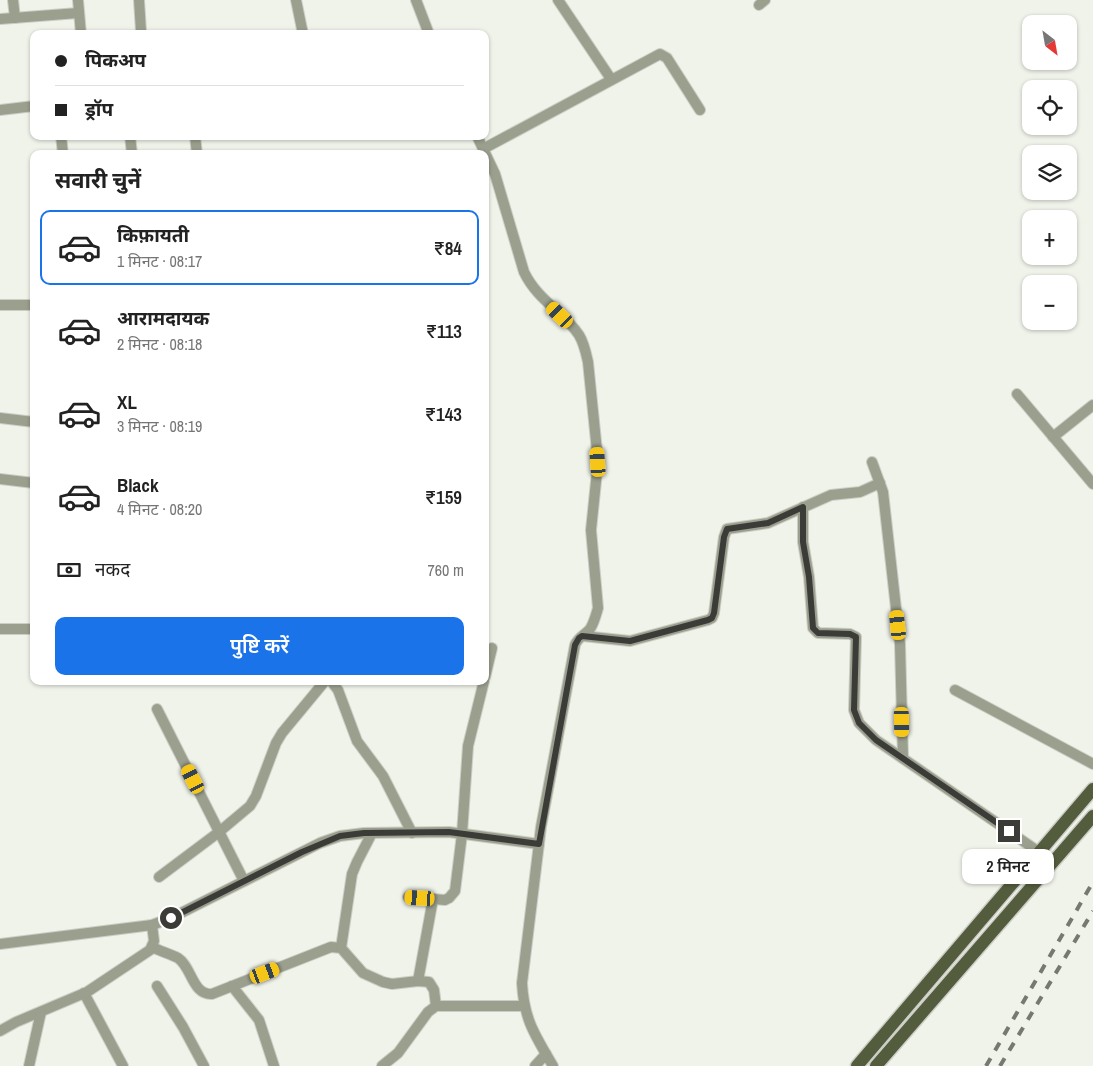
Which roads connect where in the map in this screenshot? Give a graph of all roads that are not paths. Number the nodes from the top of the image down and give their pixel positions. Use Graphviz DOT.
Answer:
graph roads {
  1 [pos="13,0"];
  2 [pos="78,0"];
  3 [pos="140,0"];
  4 [pos="296,0"];
  5 [pos="416,0"];
  6 [pos="558,0"];
  7 [pos="78,13"];
  8 [pos="14,18"];
  9 [pos="0,19"];
  10 [pos="80,30"];
  11 [pos="140,30"];
  12 [pos="302,30"];
  13 [pos="428,30"];
  14 [pos="611,79"];
  15 [pos="30,106"];
  16 [pos="0,110"];
  17 [pos="700,110"];
  18 [pos="479,140"];
  19 [pos="483,149"];
  20 [pos="489,162"];
  21 [pos="30,305"];
  22 [pos="0,306"];
  23 [pos="1016,394"];
  24 [pos="1093,405"];
  25 [pos="0,418"];
  26 [pos="30,422"];
  27 [pos="1053,437"];
  28 [pos="872,462"];
  29 [pos="0,479"];
  30 [pos="30,483"];
  31 [pos="880,483"];
  32 [pos="1093,484"];
  33 [pos="803,507"];
  34 [pos="0,629"];
  35 [pos="30,629"];
  36 [pos="582,636"];
  37 [pos="492,648"];
  38 [pos="489,660"];
  39 [pos="322,685"];
  40 [pos="334,685"];
  41 [pos="483,685"];
  42 [pos="955,690"];
  43 [pos="157,709"];
  44 [pos="903,758"];
  45 [pos="1093,764"];
  46 [pos="1093,789"];
  47 [pos="1093,816"];
  48 [pos="219,832"];
  49 [pos="412,832"];
  50 [pos="372,833"];
  51 [pos="462,834"];
  52 [pos="539,844"];
  53 [pos="1039,852"];
  54 [pos="1053,863"];
  55 [pos="159,877"];
  56 [pos="244,881"];
  57 [pos="408,897"];
  58 [pos="433,899"];
  59 [pos="152,925"];
  60 [pos="0,944"];
  61 [pos="152,947"];
  62 [pos="341,948"];
  63 [pos="418,981"];
  64 [pos="157,986"];
  65 [pos="232,986"];
  66 [pos="84,993"];
  67 [pos="436,1006"];
  68 [pos="524,1006"];
  69 [pos="41,1012"];
  70 [pos="0,1031"];
  71 [pos="546,1054"];
  72 [pos="29,1066"];
  73 [pos="123,1066"];
  74 [pos="204,1066"];
  75 [pos="274,1066"];
  76 [pos="382,1066"];
  77 [pos="535,1066"];
  78 [pos="553,1066"];
  79 [pos="857,1066"];
  80 [pos="876,1066"];
  1 -- 8 [label="street"];
  2 -- 7 [label="street"];
  3 -- 11 [label="street"];
  4 -- 12 [label="street"];
  5 -- 13 [label="street"];
  6 -- 14 [label="street"];
  7 -- 8 [label="street"];
  7 -- 10 [label="street"];
  8 -- 9 [label="street"];
  14 -- 17 [label="street"];
  14 -- 19 [label="street"];
  15 -- 16 [label="street"];
  18 -- 19 [label="street"];
  20 -- 36 [label="street"];
  21 -- 22 [label="street"];
  23 -- 27 [label="street"];
  24 -- 27 [label="street"];
  25 -- 26 [label="street"];
  27 -- 32 [label="street"];
  28 -- 31 [label="street"];
  29 -- 30 [label="street"];
  31 -- 33 [label="street"];
  31 -- 44 [label="street"];
  33 -- 36 [label="street"];
  33 -- 44 [label="street"];
  34 -- 35 [label="street"];
  36 -- 52 [label="street"];
  37 -- 38 [label="street"];
  39 -- 48 [label="street"];
  40 -- 49 [label="street"];
  41 -- 51 [label="street"];
  42 -- 45 [label="street"];
  43 -- 48 [label="street"];
  44 -- 53 [label="street"];
  46 -- 53 [label="main road"];
  47 -- 54 [label="main road"];
  48 -- 55 [label="street"];
  48 -- 56 [label="street"];
  49 -- 50 [label="street"];
  49 -- 51 [label="street"];
  50 -- 56 [label="street"];
  50 -- 62 [label="street"];
  51 -- 52 [label="street"];
  51 -- 58 [label="street"];
  52 -- 68 [label="street"];
  53 -- 54 [label="street"];
  53 -- 79 [label="main road"];
  54 -- 80 [label="main road"];
  56 -- 59 [label="street"];
  57 -- 58 [label="street"];
  58 -- 63 [label="street"];
  59 -- 60 [label="street"];
  59 -- 61 [label="street"];
  61 -- 65 [label="street"];
  61 -- 66 [label="street"];
  62 -- 63 [label="street"];
  62 -- 65 [label="street"];
  63 -- 67 [label="street"];
  64 -- 74 [label="street"];
  65 -- 75 [label="street"];
  66 -- 69 [label="street"];
  66 -- 73 [label="street"];
  67 -- 68 [label="street"];
  67 -- 76 [label="street"];
  68 -- 71 [label="street"];
  69 -- 70 [label="street"];
  69 -- 72 [label="street"];
  71 -- 77 [label="street"];
  71 -- 78 [label="street"];
}
